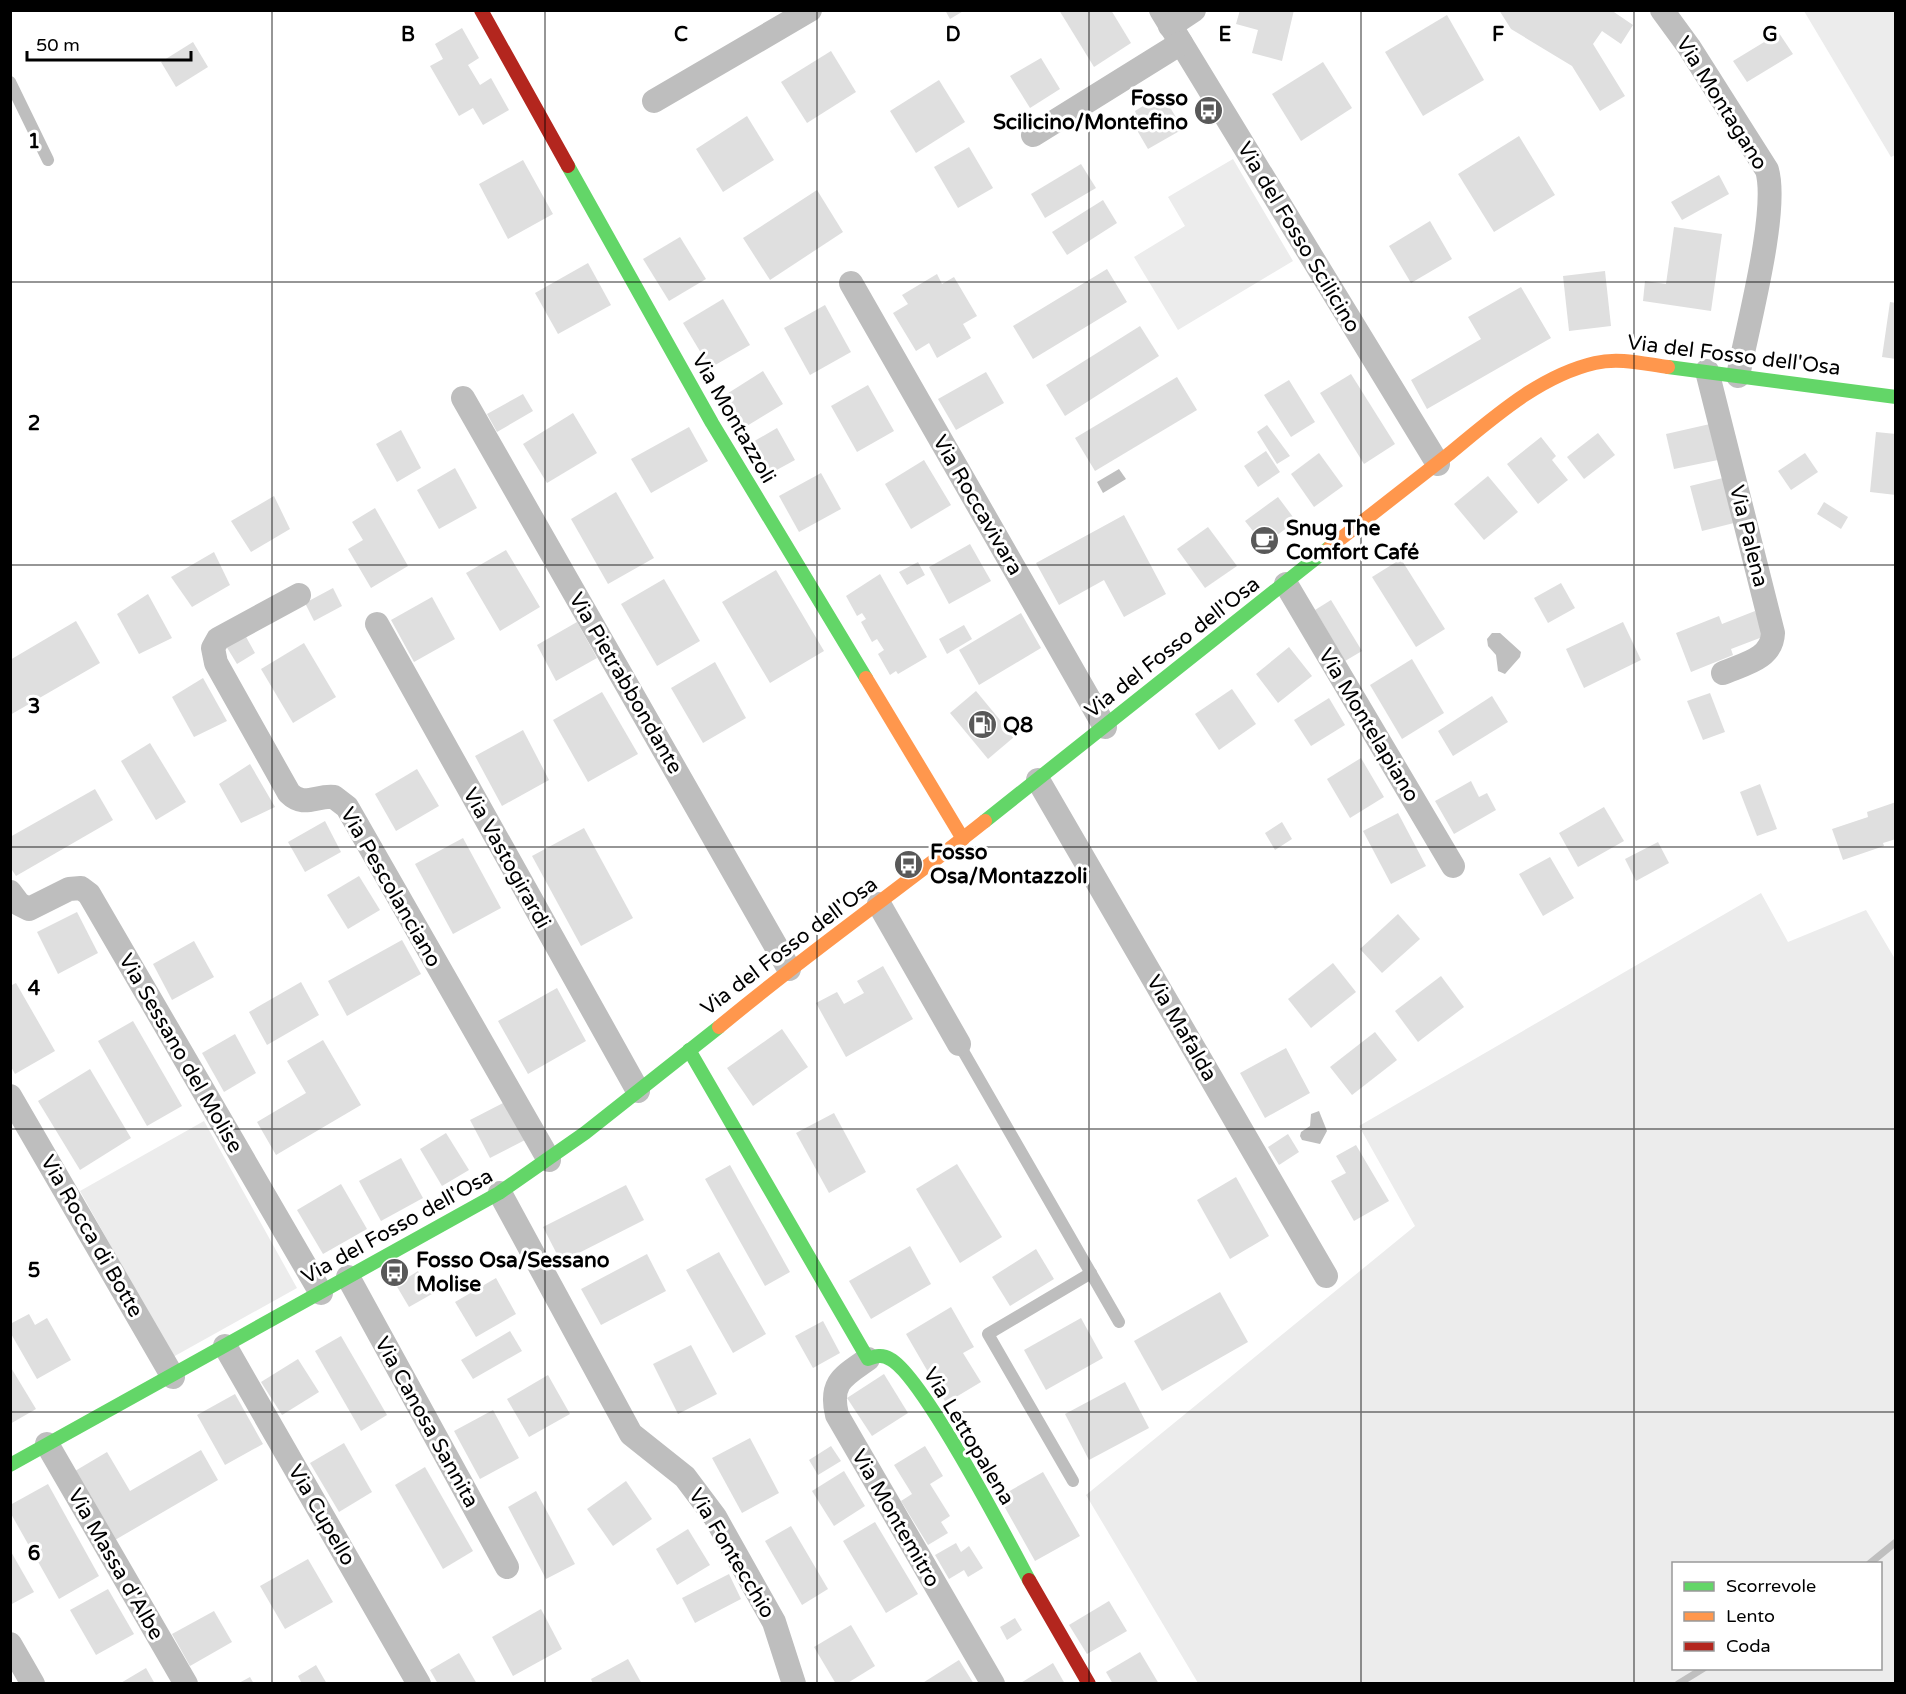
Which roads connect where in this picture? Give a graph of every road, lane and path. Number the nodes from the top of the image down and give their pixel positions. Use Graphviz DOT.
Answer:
graph roads {
  1 [pos="481,10"];
  2 [pos="810,10"];
  3 [pos="1194,10"];
  4 [pos="1662,10"];
  5 [pos="1171,26"];
  6 [pos="10,82"];
  7 [pos="654,100"];
  8 [pos="1033,135"];
  9 [pos="48,160"];
  10 [pos="851,283"];
  11 [pos="1707,371"];
  12 [pos="1737,376"];
  13 [pos="1896,397"];
  14 [pos="463,398"];
  15 [pos="1438,464"];
  16 [pos="1286,584"];
  17 [pos="298,595"];
  18 [pos="377,624"];
  19 [pos="1723,673"];
  20 [pos="1105,727"];
  21 [pos="1038,780"];
  22 [pos="963,839"];
  23 [pos="1453,866"];
  24 [pos="10,892"];
  25 [pos="879,904"];
  26 [pos="789,969"];
  27 [pos="959,1044"];
  28 [pos="689,1050"];
  29 [pos="638,1091"];
  30 [pos="10,1096"];
  31 [pos="549,1160"];
  32 [pos="500,1193"];
  33 [pos="1090,1273"];
  34 [pos="1326,1276"];
  35 [pos="348,1278"];
  36 [pos="321,1293"];
  37 [pos="1119,1322"];
  38 [pos="225,1346"];
  39 [pos="868,1359"];
  40 [pos="173,1377"];
  41 [pos="47,1444"];
  42 [pos="10,1465"];
  43 [pos="1073,1481"];
  44 [pos="507,1567"];
  45 [pos="10,1644"];
  46 [pos="33,1683"];
  47 [pos="186,1683"];
  48 [pos="419,1683"];
  49 [pos="794,1683"];
  50 [pos="993,1683"];
  51 [pos="1089,1683"];
  1 -- 22 [label="street, Via Montazzoli"];
  2 -- 7 [label="street"];
  3 -- 5 [label="street"];
  4 -- 12 [label="street, Via Montagano"];
  5 -- 8 [label="street"];
  5 -- 15 [label="street, Via del Fosso Scilicino"];
  6 -- 9 [label="lane"];
  10 -- 20 [label="street, Via Roccavivara"];
  11 -- 12 [label="street, Via del Fosso dell'Osa"];
  11 -- 15 [label="street, Via del Fosso dell'Osa"];
  11 -- 19 [label="street, Via Palena"];
  12 -- 13 [label="street, Via del Fosso dell'Osa"];
  14 -- 26 [label="street, Via Pietrabbondante"];
  15 -- 16 [label="street, Via del Fosso dell'Osa"];
  16 -- 20 [label="street, Via del Fosso dell'Osa"];
  16 -- 23 [label="street, Via Montelapiano"];
  17 -- 31 [label="street, Via Pescolanciano"];
  18 -- 29 [label="street, Via Vastogirardi"];
  20 -- 21 [label="street, Via del Fosso dell'Osa"];
  21 -- 22 [label="street, Via del Fosso dell'Osa"];
  21 -- 34 [label="street, Via Mafalda"];
  22 -- 25 [label="street, Via del Fosso dell'Osa"];
  24 -- 36 [label="street, Via Sessano del Molise"];
  25 -- 26 [label="street, Via del Fosso dell'Osa"];
  25 -- 27 [label="street"];
  26 -- 28 [label="street, Via del Fosso dell'Osa"];
  27 -- 33 [label="lane"];
  28 -- 29 [label="street, Via del Fosso dell'Osa"];
  28 -- 39 [label="street"];
  29 -- 31 [label="street, Via del Fosso dell'Osa"];
  30 -- 40 [label="street, Via Rocca di Botte"];
  31 -- 32 [label="street, Via del Fosso dell'Osa"];
  32 -- 35 [label="street, Via del Fosso dell'Osa"];
  32 -- 49 [label="street, Via Fontecchio"];
  33 -- 37 [label="lane"];
  33 -- 43 [label="lane"];
  35 -- 36 [label="street, Via del Fosso dell'Osa"];
  35 -- 44 [label="street, Via Canosa Sannita"];
  36 -- 38 [label="street, Via del Fosso dell'Osa"];
  38 -- 40 [label="street, Via del Fosso dell'Osa"];
  38 -- 48 [label="street, Via Cupello"];
  39 -- 50 [label="street, Via Montemitro"];
  39 -- 51 [label="street, Via Lettopalena"];
  40 -- 41 [label="street, Via del Fosso dell'Osa"];
  41 -- 42 [label="street, Via del Fosso dell'Osa"];
  41 -- 47 [label="street, Via Massa d'Albe"];
  45 -- 46 [label="street"];
}
